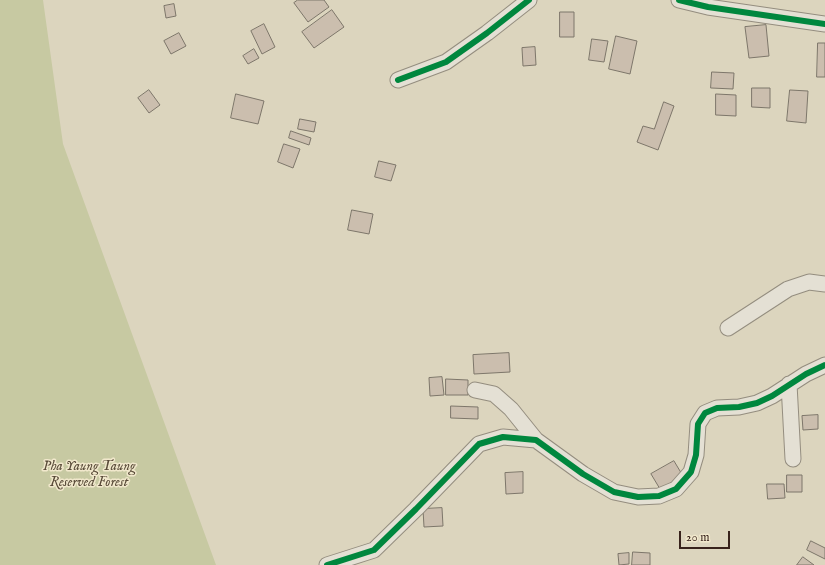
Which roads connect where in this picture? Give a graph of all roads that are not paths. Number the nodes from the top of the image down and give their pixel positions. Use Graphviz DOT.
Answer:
graph roads {
  1 [pos="529,0"];
  2 [pos="679,0"];
  3 [pos="825,24"];
  4 [pos="398,80"];
  5 [pos="825,284"];
  6 [pos="728,328"];
  7 [pos="825,365"];
  8 [pos="789,384"];
  9 [pos="476,390"];
  10 [pos="536,440"];
  11 [pos="793,459"];
  12 [pos="327,565"];
  1 -- 4 [label="street"];
  2 -- 3 [label="street"];
  5 -- 6 [label="street"];
  7 -- 8 [label="street"];
  8 -- 10 [label="street"];
  8 -- 11 [label="street"];
  9 -- 10 [label="street"];
  10 -- 12 [label="street"];
}
